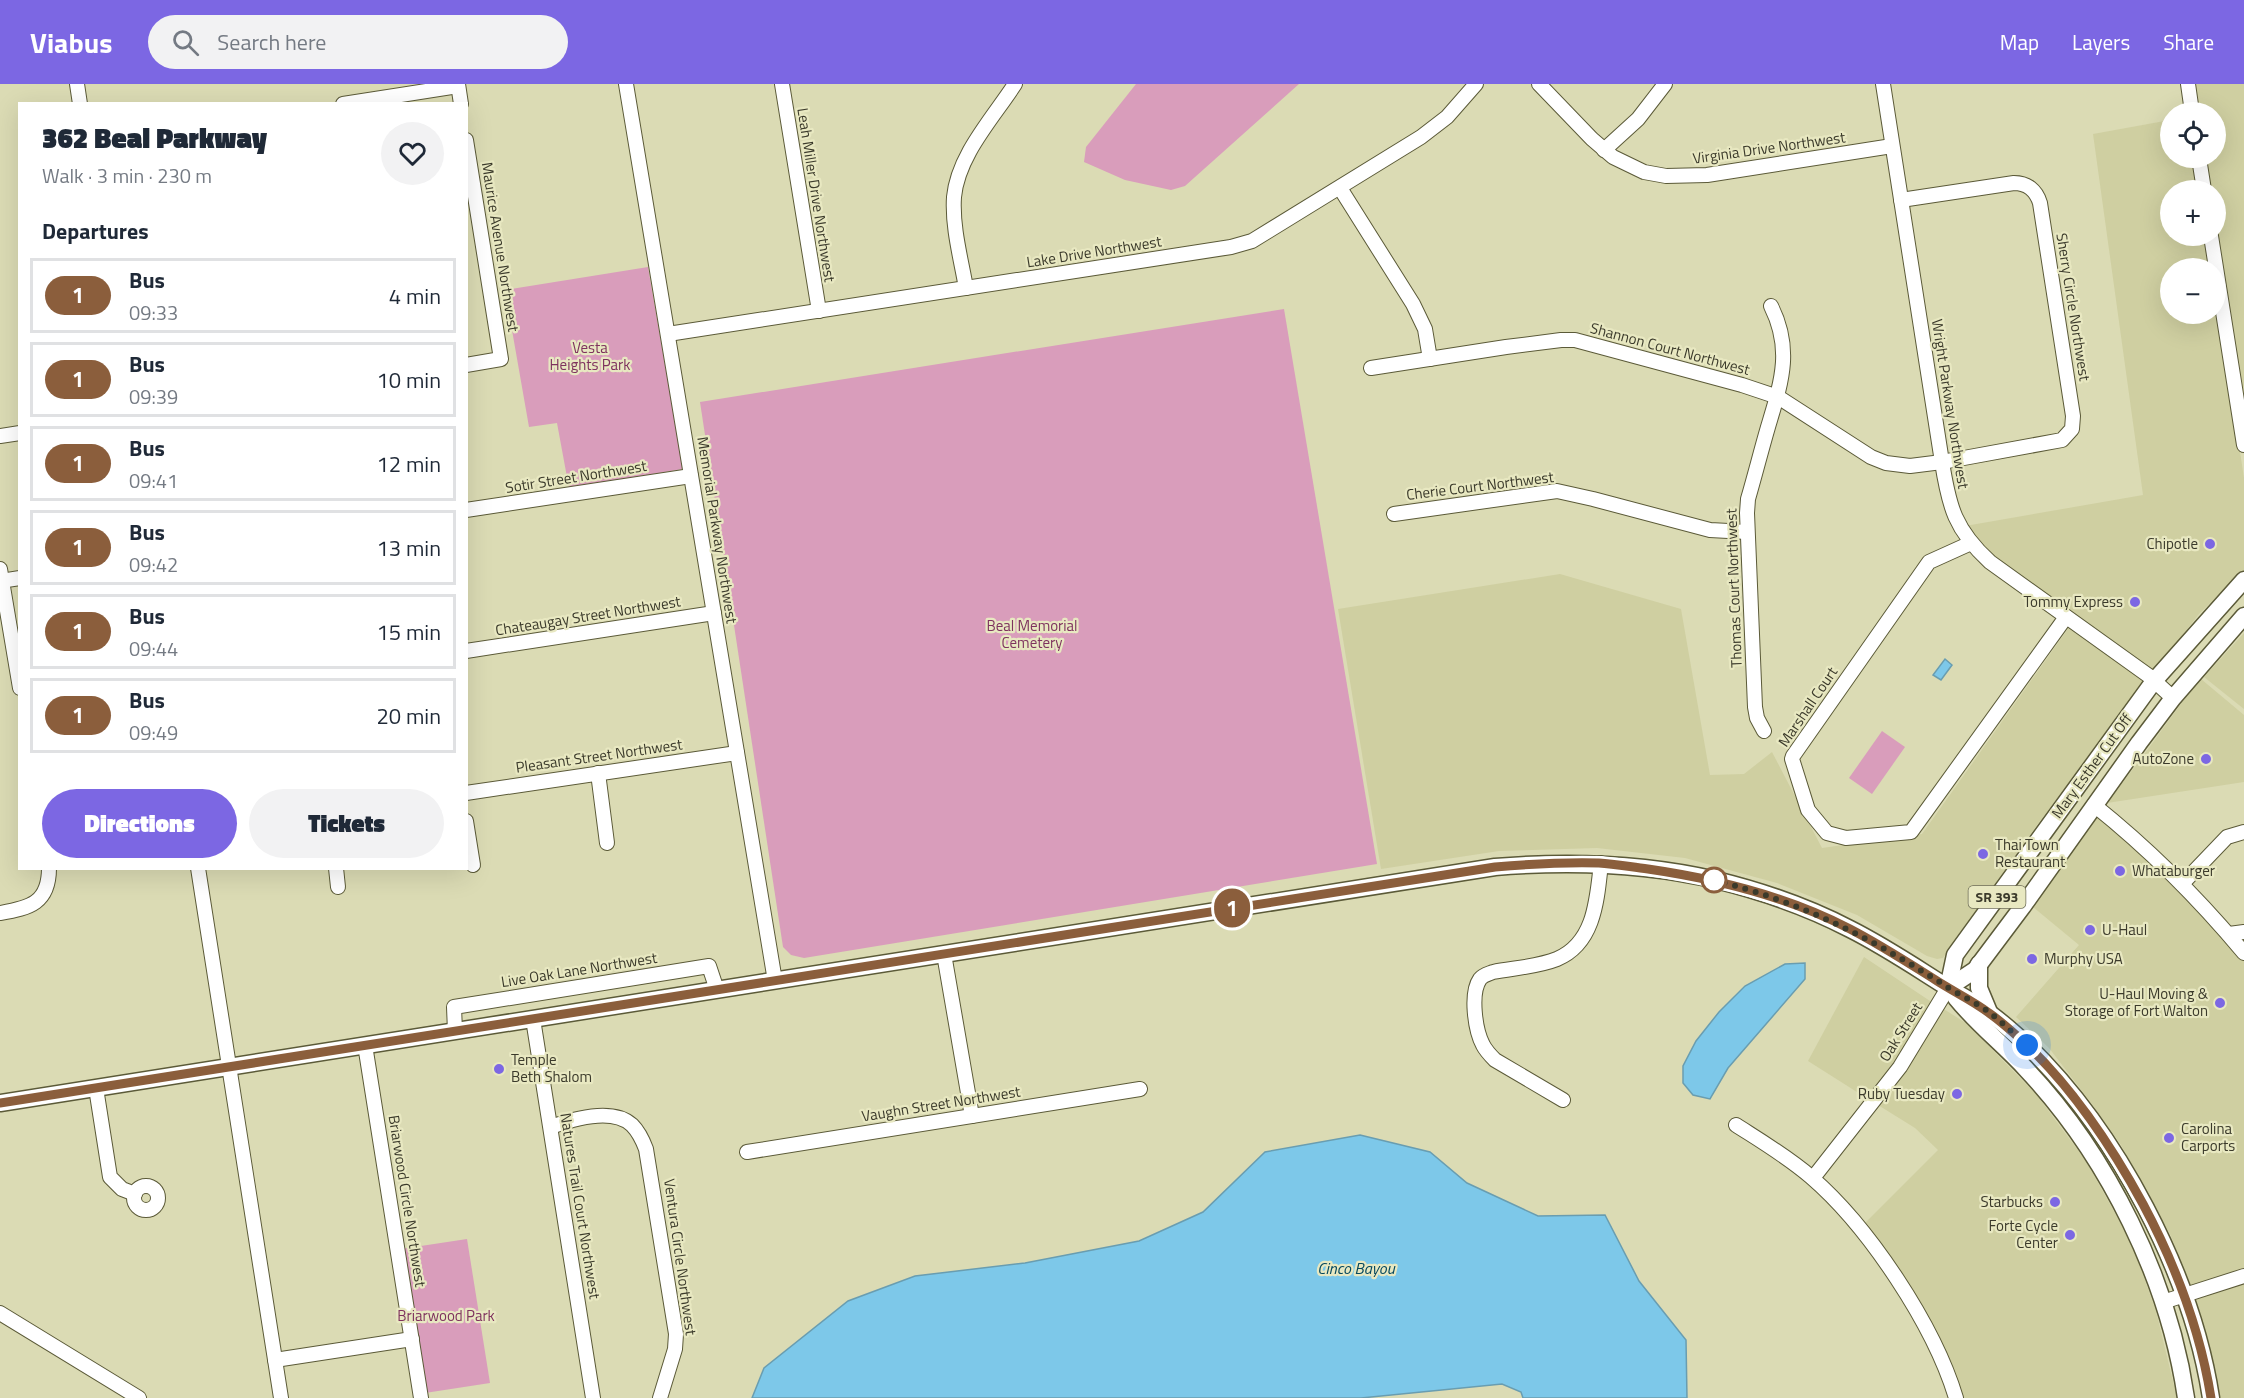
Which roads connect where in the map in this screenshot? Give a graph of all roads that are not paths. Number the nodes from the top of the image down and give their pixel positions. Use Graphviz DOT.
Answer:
graph roads {
  1 [pos="77,84"];
  2 [pos="626,84"];
  3 [pos="782,84"];
  4 [pos="1015,84"];
  5 [pos="1476,84"];
  6 [pos="1539,84"];
  7 [pos="1665,84"];
  8 [pos="1883,84"];
  9 [pos="2188,84"];
  10 [pos="458,85"];
  11 [pos="80,102"];
  12 [pos="355,102"];
  13 [pos="461,102"];
  14 [pos="2191,102"];
  15 [pos="1892,146"];
  16 [pos="1604,150"];
  17 [pos="468,164"];
  18 [pos="1340,188"];
  19 [pos="1901,200"];
  20 [pos="473,224"];
  21 [pos="2213,246"];
  22 [pos="966,288"];
  23 [pos="1771,306"];
  24 [pos="819,311"];
  25 [pos="668,334"];
  26 [pos="1430,359"];
  27 [pos="468,365"];
  28 [pos="1371,368"];
  29 [pos="1778,397"];
  30 [pos="18,433"];
  31 [pos="0,436"];
  32 [pos="2244,445"];
  33 [pos="1942,462"];
  34 [pos="691,476"];
  35 [pos="468,510"];
  36 [pos="1394,514"];
  37 [pos="1747,532"];
  38 [pos="1971,543"];
  39 [pos="1,577"];
  40 [pos="18,578"];
  41 [pos="2244,580"];
  42 [pos="714,613"];
  43 [pos="2066,616"];
  44 [pos="2244,616"];
  45 [pos="468,651"];
  46 [pos="18,676"];
  47 [pos="2154,681"];
  48 [pos="2174,698"];
  49 [pos="1764,731"];
  50 [pos="737,753"];
  51 [pos="2101,755"];
  52 [pos="598,773"];
  53 [pos="468,793"];
  54 [pos="2094,805"];
  55 [pos="2244,832"];
  56 [pos="468,834"];
  57 [pos="607,843"];
  58 [pos="1601,863"];
  59 [pos="473,865"];
  60 [pos="49,870"];
  61 [pos="198,870"];
  62 [pos="336,870"];
  63 [pos="2182,884"];
  64 [pos="339,887"];
  65 [pos="0,913"];
  66 [pos="2244,932"];
  67 [pos="2229,934"];
  68 [pos="2244,952"];
  69 [pos="944,954"];
  70 [pos="1979,964"];
  71 [pos="775,981"];
  72 [pos="1948,988"];
  73 [pos="717,990"];
  74 [pos="1989,1012"];
  75 [pos="533,1019"];
  76 [pos="455,1031"];
  77 [pos="366,1045"];
  78 [pos="229,1067"];
  79 [pos="96,1088"];
  80 [pos="1140,1089"];
  81 [pos="1563,1100"];
  82 [pos="0,1103"];
  83 [pos="972,1116"];
  84 [pos="1736,1125"];
  85 [pos="551,1127"];
  86 [pos="2085,1143"];
  87 [pos="747,1152"];
  88 [pos="1813,1178"];
  89 [pos="135,1194"];
  90 [pos="2139,1196"];
  91 [pos="2244,1276"];
  92 [pos="2184,1294"];
  93 [pos="2163,1302"];
  94 [pos="0,1313"];
  95 [pos="412,1339"];
  96 [pos="275,1360"];
  97 [pos="139,1398"];
  98 [pos="281,1398"];
  99 [pos="421,1398"];
  100 [pos="593,1398"];
  101 [pos="660,1398"];
  102 [pos="1956,1398"];
  103 [pos="2186,1398"];
  104 [pos="2211,1398"];
  1 -- 11 [label="street"];
  2 -- 25 [label="street, Memorial Parkway Northwest"];
  3 -- 24 [label="street, Leah Miller Drive Northwest"];
  4 -- 22 [label="street"];
  5 -- 18 [label="street, Lake Drive Northwest"];
  6 -- 16 [label="street, Virginia Drive Northwest"];
  7 -- 16 [label="street"];
  8 -- 15 [label="street, Wright Parkway Northwest"];
  9 -- 14 [label="street"];
  10 -- 12 [label="street"];
  10 -- 13 [label="street"];
  15 -- 16 [label="street, Virginia Drive Northwest"];
  15 -- 19 [label="street, Wright Parkway Northwest"];
  17 -- 20 [label="street, Maurice Avenue Northwest"];
  18 -- 22 [label="street, Lake Drive Northwest"];
  18 -- 26 [label="street"];
  19 -- 33 [label="street, Wright Parkway Northwest"];
  19 -- 33 [label="street, Sherry Circle Northwest"];
  20 -- 27 [label="street, Maurice Avenue Northwest"];
  21 -- 32 [label="street"];
  22 -- 24 [label="street, Lake Drive Northwest"];
  23 -- 29 [label="street, Thomas Court Northwest"];
  24 -- 25 [label="street, Lake Drive Northwest"];
  25 -- 34 [label="street, Memorial Parkway Northwest"];
  26 -- 28 [label="street, Shannon Court Northwest"];
  26 -- 29 [label="street, Shannon Court Northwest"];
  29 -- 33 [label="street, Shannon Court Northwest"];
  29 -- 37 [label="street, Thomas Court Northwest"];
  30 -- 31 [label="street"];
  33 -- 38 [label="street, Wright Parkway Northwest"];
  34 -- 35 [label="street, Sotir Street Northwest"];
  34 -- 42 [label="street, Memorial Parkway Northwest"];
  36 -- 37 [label="street, Cherie Court Northwest"];
  37 -- 49 [label="street, Thomas Court Northwest"];
  38 -- 43 [label="street, Wright Parkway Northwest"];
  38 -- 43 [label="street, Marshall Court"];
  39 -- 40 [label="street"];
  39 -- 46 [label="street"];
  41 -- 47 [label="main road, Mary Esther Cut Off / SR 393"];
  42 -- 45 [label="street, Chateaugay Street Northwest"];
  42 -- 50 [label="street, Memorial Parkway Northwest"];
  43 -- 47 [label="street, Wright Parkway Northwest"];
  44 -- 48 [label="main road, Mary Esther Cut Off / SR 393"];
  47 -- 48 [label="street, Wright Parkway Northwest"];
  47 -- 51 [label="main road, Mary Esther Cut Off / SR 393"];
  48 -- 54 [label="main road, Mary Esther Cut Off / SR 393"];
  50 -- 52 [label="street, Pleasant Street Northwest"];
  50 -- 71 [label="street, Memorial Parkway Northwest"];
  51 -- 54 [label="main road"];
  51 -- 72 [label="main road, Mary Esther Cut Off / SR 393"];
  52 -- 53 [label="street, Pleasant Street Northwest"];
  52 -- 57 [label="street"];
  54 -- 63 [label="street"];
  54 -- 70 [label="main road, Mary Esther Cut Off / SR 393"];
  55 -- 63 [label="street"];
  56 -- 59 [label="street"];
  58 -- 69 [label="main road"];
  58 -- 72 [label="main road"];
  58 -- 81 [label="street"];
  60 -- 65 [label="street"];
  61 -- 78 [label="street"];
  62 -- 64 [label="street"];
  63 -- 67 [label="street"];
  66 -- 67 [label="street"];
  67 -- 68 [label="street"];
  69 -- 71 [label="main road"];
  69 -- 83 [label="street"];
  70 -- 72 [label="main road, Mary Esther Cut Off / SR 393"];
  70 -- 74 [label="main road"];
  71 -- 73 [label="main road"];
  72 -- 74 [label="main road"];
  72 -- 86 [label="main road"];
  72 -- 88 [label="street, Oak Street"];
  73 -- 75 [label="main road"];
  73 -- 76 [label="street, Live Oak Lane Northwest"];
  74 -- 90 [label="main road"];
  75 -- 76 [label="main road"];
  75 -- 85 [label="street, Natures Trail Court Northwest"];
  76 -- 77 [label="main road"];
  77 -- 78 [label="main road"];
  77 -- 95 [label="street, Briarwood Circle Northwest"];
  78 -- 79 [label="main road"];
  78 -- 96 [label="street"];
  79 -- 82 [label="main road"];
  79 -- 89 [label="street"];
  80 -- 83 [label="street, Vaughn Street Northwest"];
  83 -- 87 [label="street, Vaughn Street Northwest"];
  84 -- 88 [label="street"];
  85 -- 100 [label="street, Natures Trail Court Northwest"];
  85 -- 101 [label="street, Ventura Circle Northwest"];
  86 -- 90 [label="main road"];
  86 -- 93 [label="main road"];
  88 -- 102 [label="street"];
  90 -- 92 [label="main road"];
  91 -- 92 [label="street"];
  92 -- 93 [label="street"];
  92 -- 104 [label="main road"];
  93 -- 103 [label="main road"];
  94 -- 97 [label="street"];
  95 -- 96 [label="street"];
  95 -- 99 [label="street, Briarwood Circle Northwest"];
  96 -- 98 [label="street"];
}
